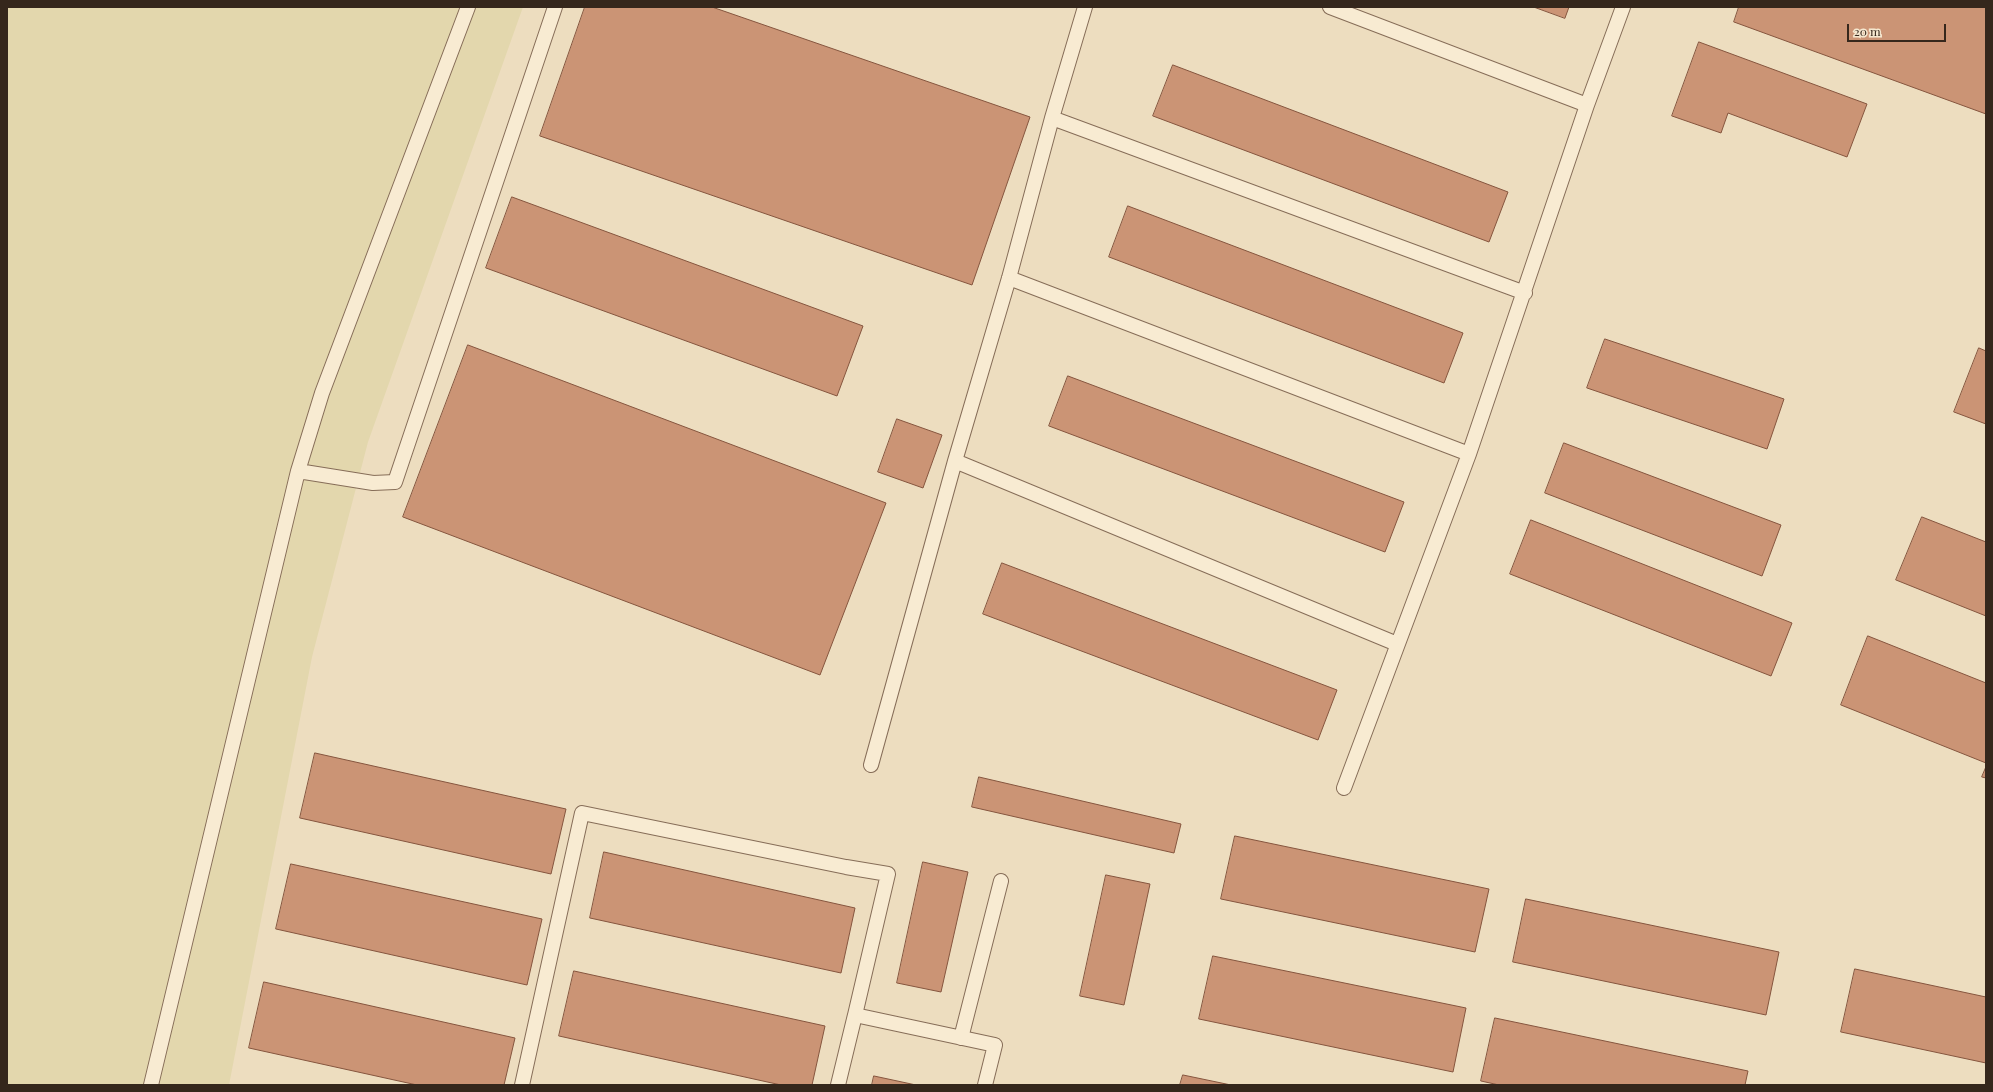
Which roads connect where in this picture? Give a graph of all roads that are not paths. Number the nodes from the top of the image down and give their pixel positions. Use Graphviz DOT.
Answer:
graph roads {
  1 [pos="468,7"];
  2 [pos="555,7"];
  3 [pos="1085,7"];
  4 [pos="1330,7"];
  5 [pos="1623,7"];
  6 [pos="1587,105"];
  7 [pos="1052,118"];
  8 [pos="1009,278"];
  9 [pos="1525,293"];
  10 [pos="1469,454"];
  11 [pos="955,461"];
  12 [pos="298,471"];
  13 [pos="1397,644"];
  14 [pos="871,765"];
  15 [pos="1344,788"];
  16 [pos="1001,881"];
  17 [pos="854,1015"];
  18 [pos="961,1038"];
  19 [pos="151,1085"];
  20 [pos="522,1085"];
  21 [pos="838,1085"];
  22 [pos="985,1085"];
  1 -- 12 [label="lane"];
  2 -- 12 [label="lane"];
  3 -- 7 [label="lane"];
  4 -- 6 [label="lane"];
  5 -- 6 [label="lane"];
  6 -- 9 [label="lane"];
  7 -- 8 [label="lane"];
  7 -- 9 [label="lane"];
  8 -- 10 [label="lane"];
  8 -- 11 [label="lane"];
  9 -- 10 [label="lane"];
  10 -- 13 [label="lane"];
  11 -- 13 [label="lane"];
  11 -- 14 [label="lane"];
  12 -- 19 [label="lane"];
  13 -- 15 [label="lane"];
  16 -- 18 [label="lane"];
  17 -- 18 [label="lane"];
  17 -- 20 [label="lane"];
  17 -- 21 [label="lane"];
  18 -- 22 [label="lane"];
}
